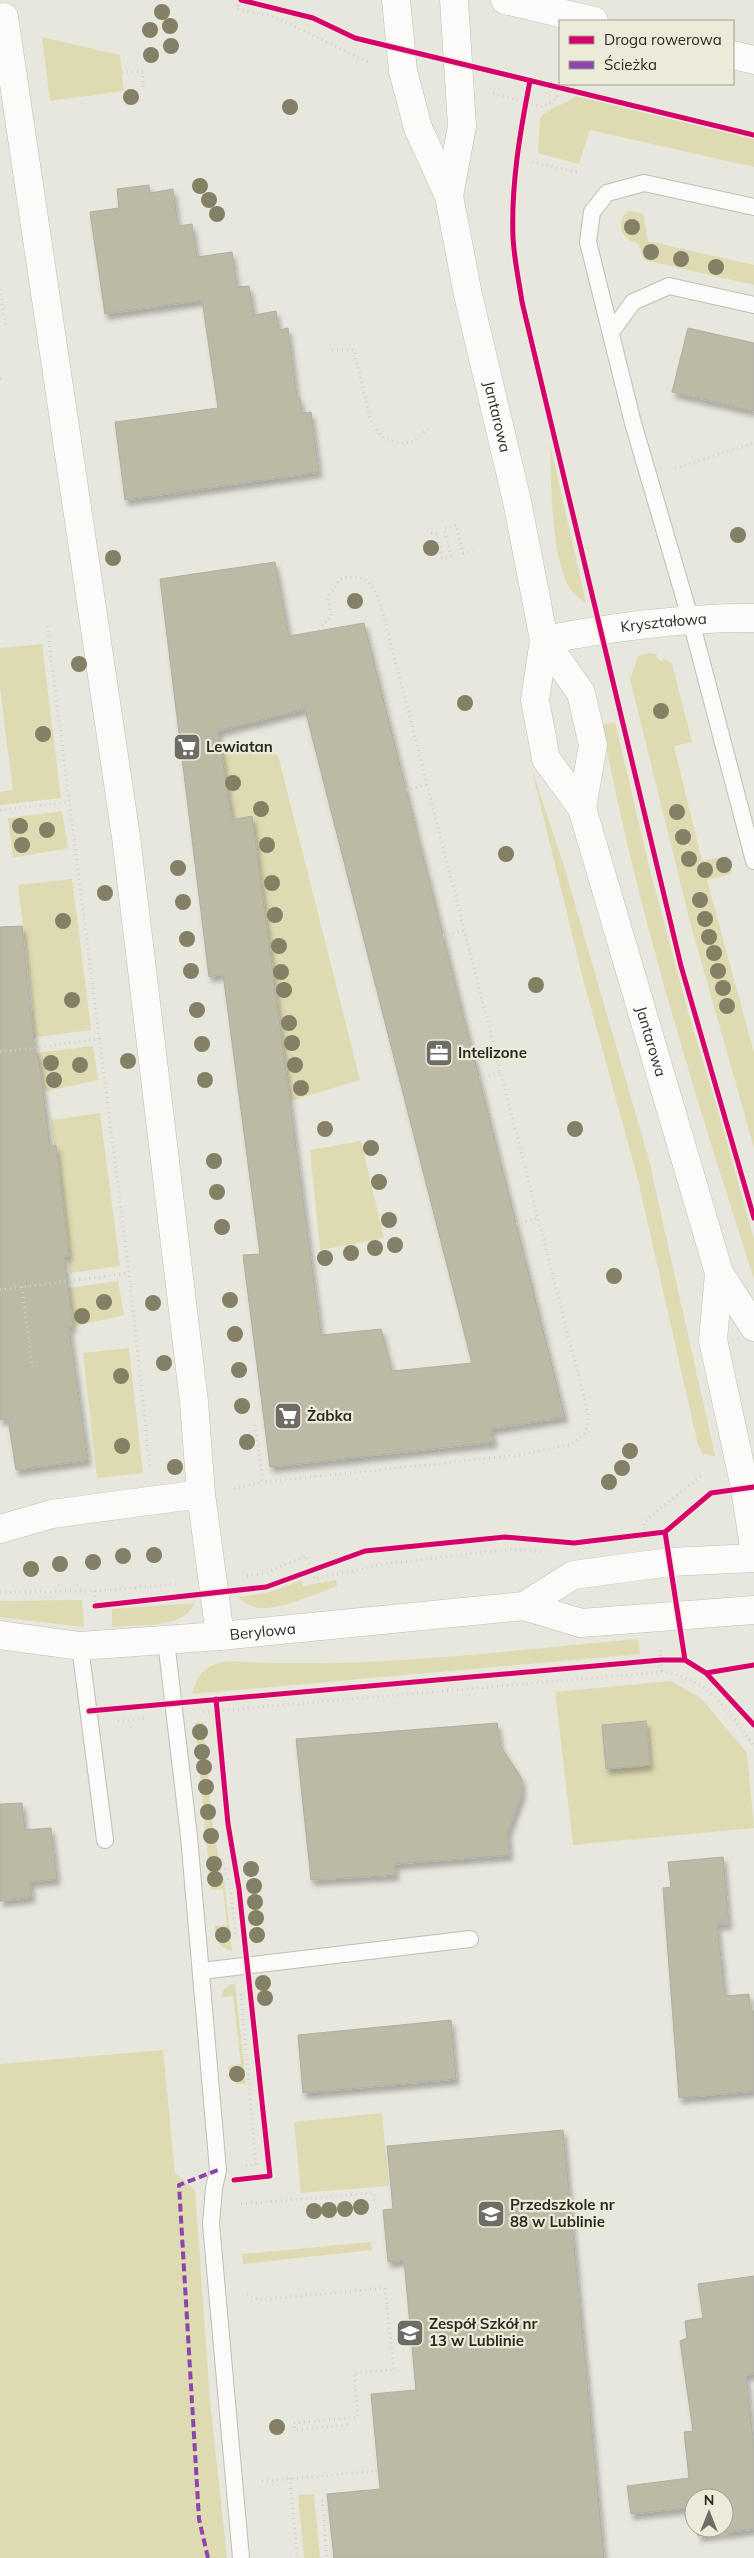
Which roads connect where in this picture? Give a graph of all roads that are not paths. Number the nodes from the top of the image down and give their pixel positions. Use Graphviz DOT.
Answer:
graph roads {
  1 [pos="396,0"];
  2 [pos="454,0"];
  3 [pos="504,0"];
  4 [pos="4,17"];
  5 [pos="590,20"];
  6 [pos="734,55"];
  7 [pos="754,60"];
  8 [pos="448,196"];
  9 [pos="754,207"];
  10 [pos="754,305"];
  11 [pos="611,332"];
  12 [pos="754,618"];
  13 [pos="691,621"];
  14 [pos="544,640"];
  15 [pos="582,808"];
  16 [pos="754,860"];
  17 [pos="719,1274"];
  18 [pos="754,1326"];
  19 [pos="201,1494"];
  20 [pos="0,1529"];
  21 [pos="754,1547"];
  22 [pos="754,1558"];
  23 [pos="524,1606"];
  24 [pos="754,1610"];
  25 [pos="0,1635"];
  26 [pos="220,1636"];
  27 [pos="166,1640"];
  28 [pos="80,1646"];
  29 [pos="106,1840"];
  30 [pos="470,1939"];
  31 [pos="202,1972"];
  32 [pos="241,2558"];
  1 -- 8 [label="street, Jantarowa"];
  2 -- 8 [label="street, Jantarowa"];
  3 -- 5 [label="street"];
  4 -- 19 [label="street"];
  6 -- 7 [label="street"];
  8 -- 14 [label="street, Jantarowa"];
  9 -- 11 [label="lane"];
  10 -- 11 [label="lane"];
  11 -- 13 [label="lane"];
  12 -- 13 [label="street, Kryształowa"];
  13 -- 14 [label="street, Kryształowa"];
  13 -- 16 [label="lane"];
  14 -- 15 [label="street, Jantarowa"];
  14 -- 15 [label="street, Jantarowa"];
  15 -- 17 [label="street, Jantarowa"];
  17 -- 18 [label="street, Jantarowa"];
  17 -- 21 [label="street, Jantarowa"];
  19 -- 20 [label="street"];
  19 -- 26 [label="street"];
  22 -- 23 [label="street, Berylowa"];
  23 -- 24 [label="street, Berylowa"];
  23 -- 26 [label="street, Berylowa"];
  25 -- 28 [label="street, Berylowa"];
  26 -- 27 [label="street, Berylowa"];
  27 -- 28 [label="street, Berylowa"];
  27 -- 31 [label="lane"];
  28 -- 29 [label="lane"];
  30 -- 31 [label="lane"];
  31 -- 32 [label="lane"];
}
